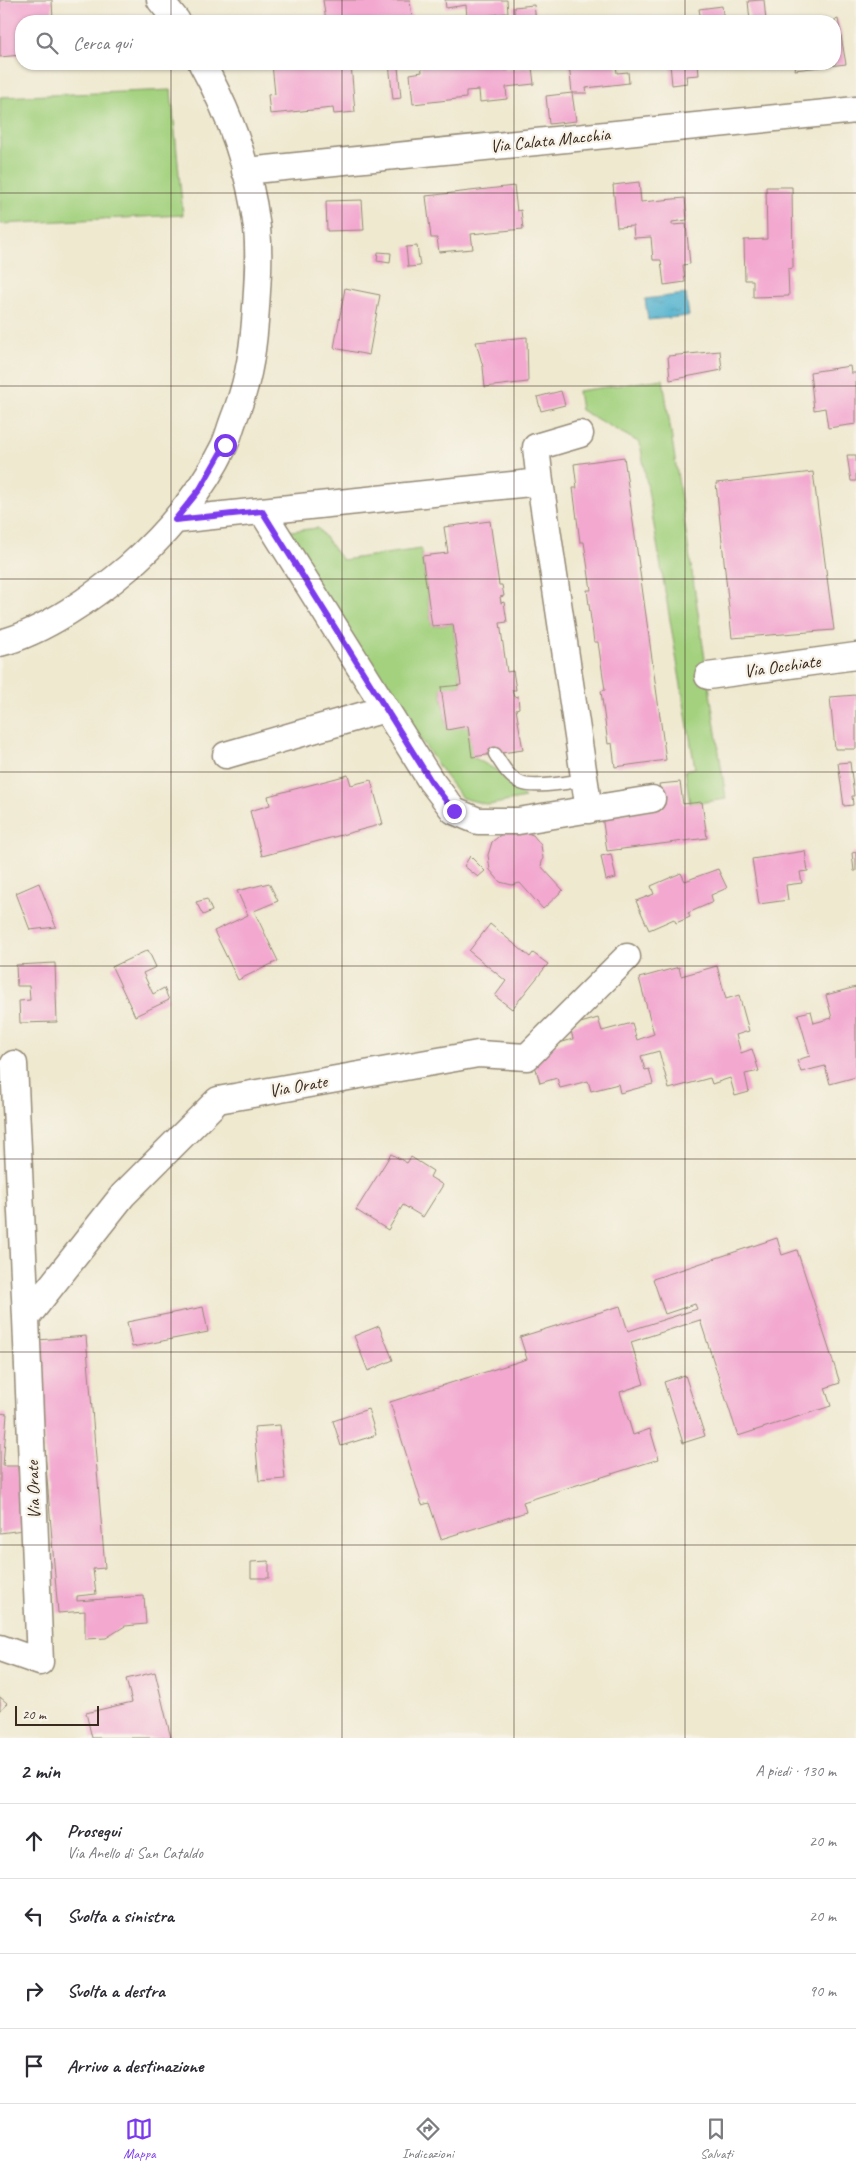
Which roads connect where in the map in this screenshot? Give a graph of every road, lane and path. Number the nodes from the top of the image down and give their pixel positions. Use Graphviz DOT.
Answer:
graph roads {
  1 [pos="160,0"];
  2 [pos="172,15"];
  3 [pos="205,70"];
  4 [pos="856,110"];
  5 [pos="245,171"];
  6 [pos="580,434"];
  7 [pos="540,482"];
  8 [pos="262,511"];
  9 [pos="175,520"];
  10 [pos="0,643"];
  11 [pos="856,656"];
  12 [pos="708,676"];
  13 [pos="385,709"];
  14 [pos="495,754"];
  15 [pos="226,755"];
  16 [pos="585,780"];
  17 [pos="652,799"];
  18 [pos="589,810"];
  19 [pos="627,957"];
  20 [pos="14,1064"];
  21 [pos="26,1318"];
  22 [pos="0,1648"];
  1 -- 2 [label="street"];
  3 -- 5 [label="street"];
  4 -- 5 [label="street, Via Calata Macchia"];
  5 -- 9 [label="street"];
  6 -- 7 [label="street"];
  7 -- 8 [label="street"];
  7 -- 16 [label="street"];
  8 -- 9 [label="street"];
  8 -- 13 [label="street"];
  9 -- 10 [label="street"];
  11 -- 12 [label="street, Via Occhiate"];
  13 -- 15 [label="street"];
  13 -- 18 [label="street"];
  14 -- 16 [label="lane"];
  16 -- 18 [label="street"];
  17 -- 18 [label="street"];
  19 -- 21 [label="street, Via Orate"];
  20 -- 21 [label="street, Via Orate"];
  21 -- 22 [label="street, Via Orate"];
}
